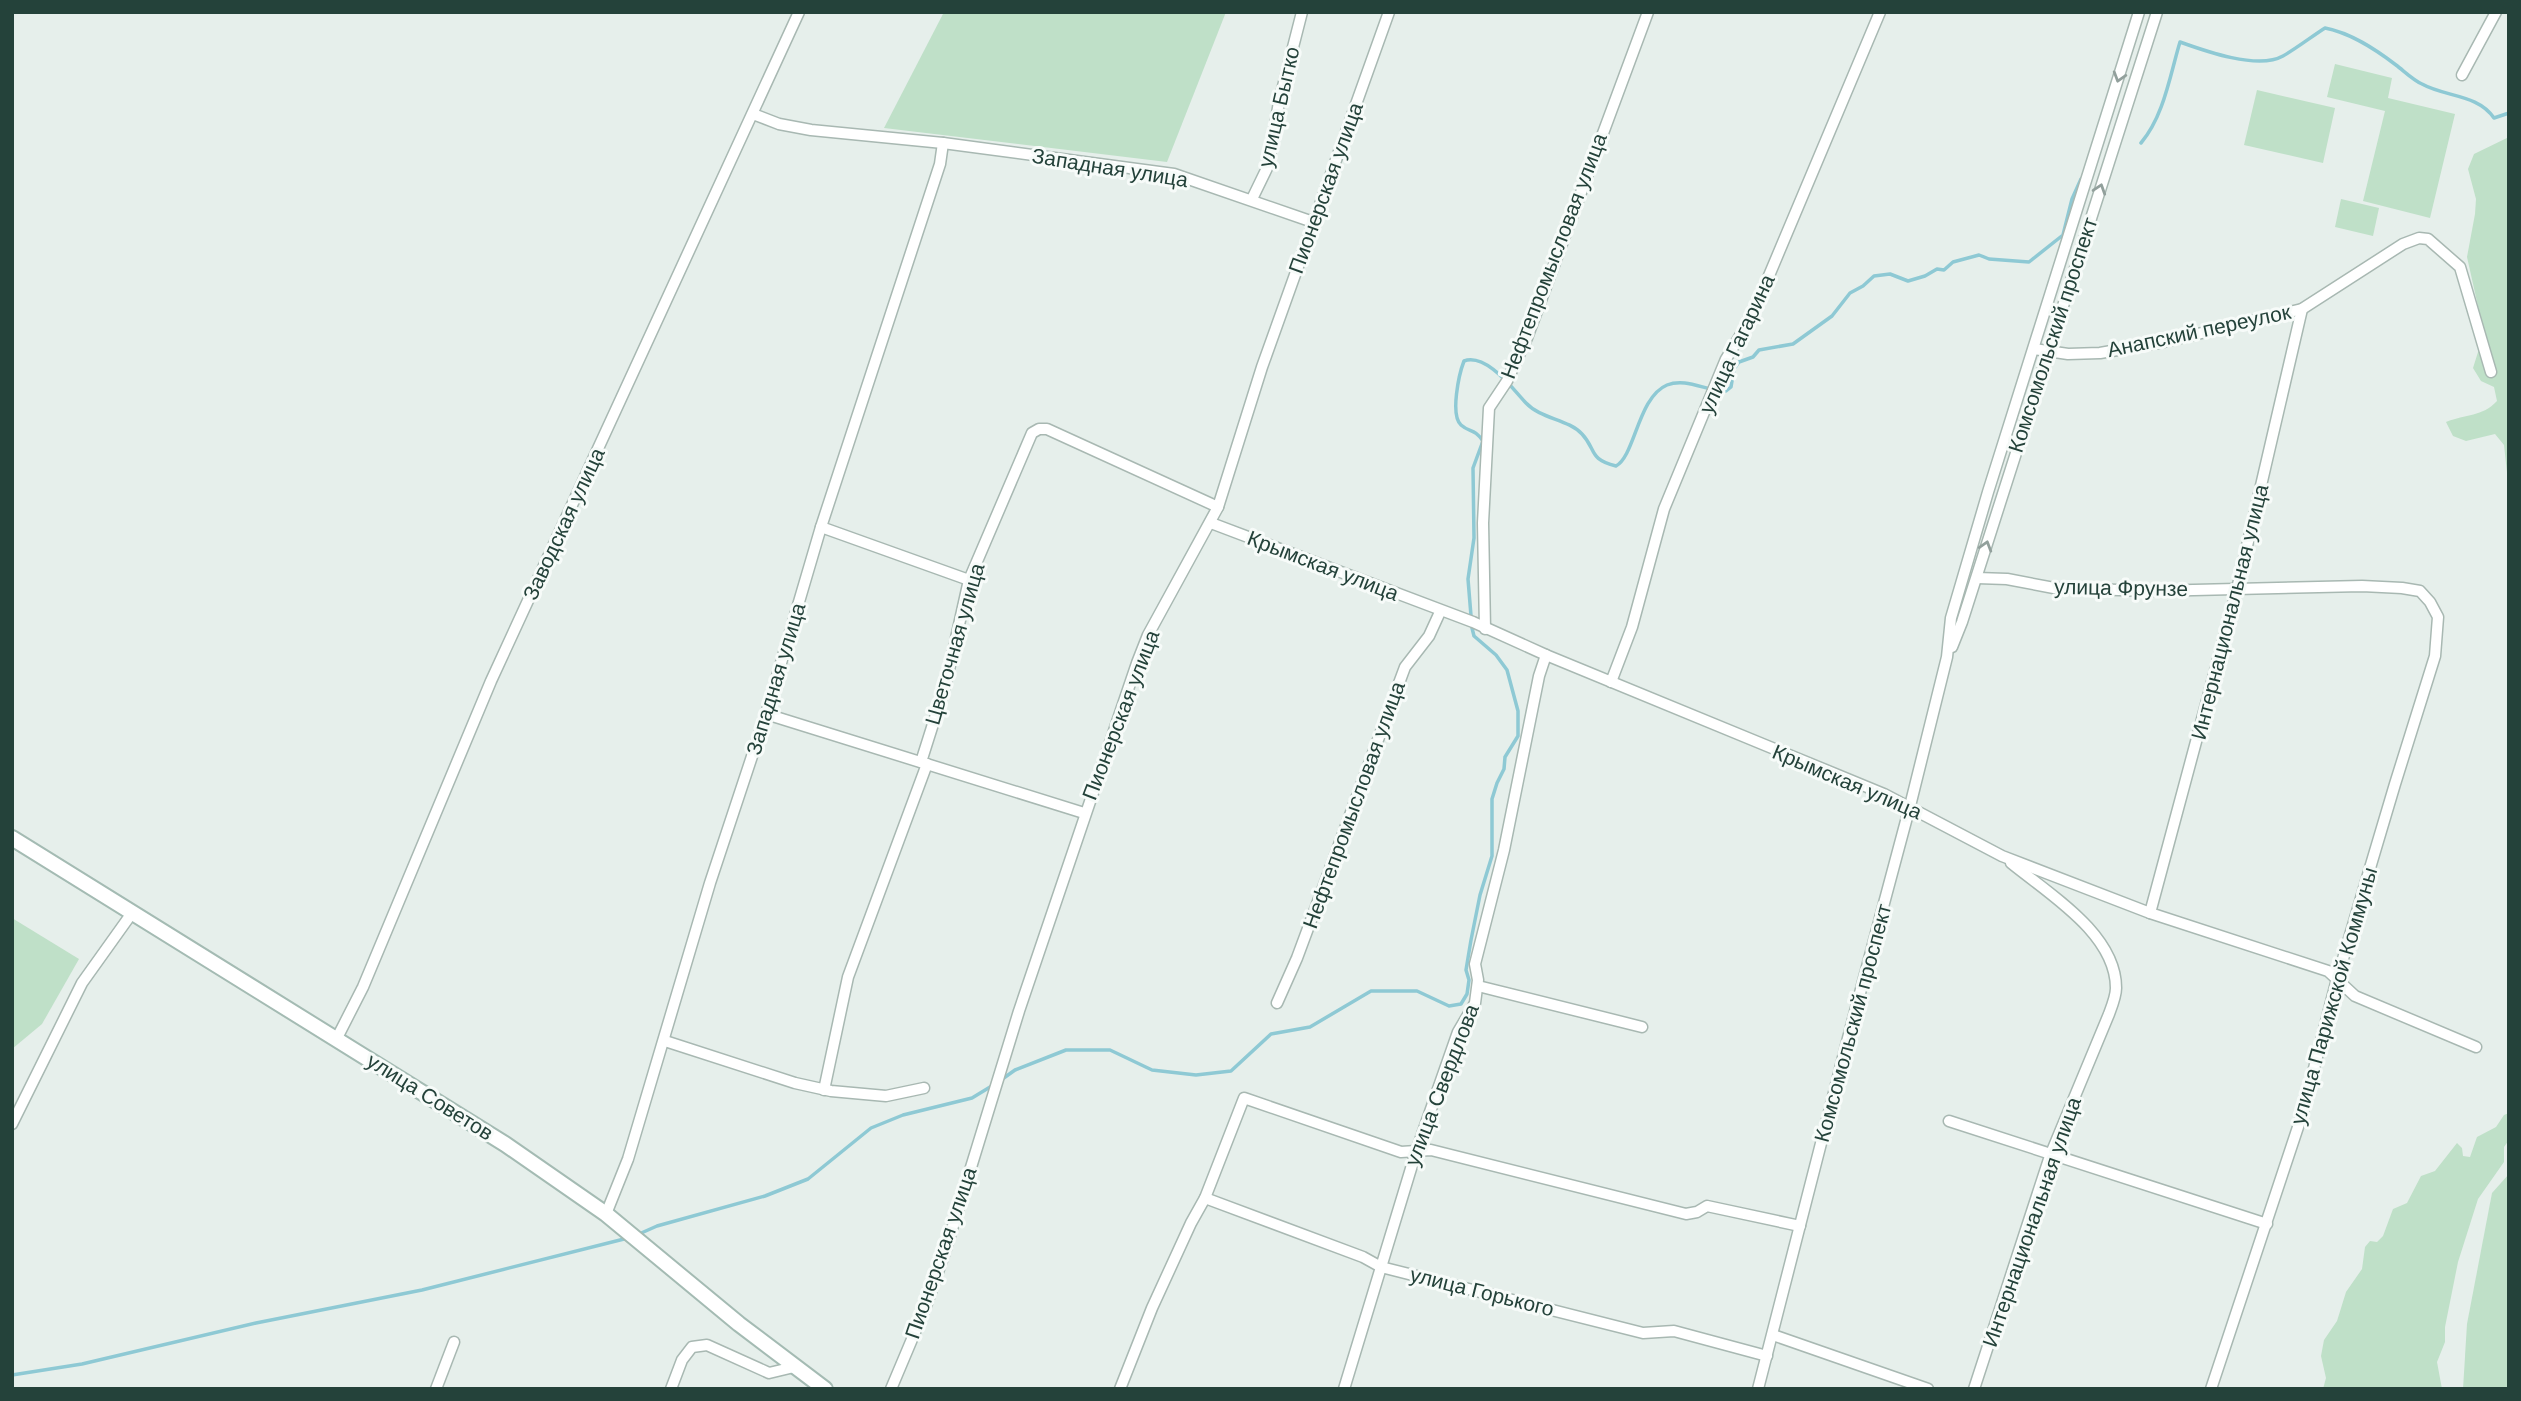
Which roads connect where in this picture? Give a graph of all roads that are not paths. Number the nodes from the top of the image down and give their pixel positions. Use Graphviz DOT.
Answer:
graph roads {
  1 [pos="799,12"];
  2 [pos="1302,12"];
  3 [pos="1389,12"];
  4 [pos="1647,12"];
  5 [pos="1880,12"];
  6 [pos="2139,12"];
  7 [pos="2157,12"];
  8 [pos="2496,12"];
  9 [pos="2462,75"];
  10 [pos="753,114"];
  11 [pos="943,143"];
  12 [pos="1252,200"];
  13 [pos="1313,222"];
  14 [pos="2302,309"];
  15 [pos="2034,349"];
  16 [pos="2047,352"];
  17 [pos="2491,372"];
  18 [pos="1218,508"];
  19 [pos="1211,523"];
  20 [pos="821,527"];
  21 [pos="1977,578"];
  22 [pos="970,580"];
  23 [pos="2237,589"];
  24 [pos="2430,602"];
  25 [pos="1440,612"];
  26 [pos="1485,629"];
  27 [pos="1546,655"];
  28 [pos="1947,657"];
  29 [pos="1611,682"];
  30 [pos="766,714"];
  31 [pos="924,763"];
  32 [pos="1910,806"];
  33 [pos="1084,813"];
  34 [pos="12,838"];
  35 [pos="2003,856"];
  36 [pos="132,913"];
  37 [pos="2150,913"];
  38 [pos="2337,979"];
  39 [pos="1478,986"];
  40 [pos="1277,1003"];
  41 [pos="1642,1027"];
  42 [pos="337,1038"];
  43 [pos="665,1041"];
  44 [pos="2476,1047"];
  45 [pos="923,1088"];
  46 [pos="824,1090"];
  47 [pos="1949,1121"];
  48 [pos="12,1124"];
  49 [pos="1416,1152"];
  50 [pos="2050,1156"];
  51 [pos="1205,1198"];
  52 [pos="606,1214"];
  53 [pos="2267,1224"];
  54 [pos="1800,1226"];
  55 [pos="1381,1267"];
  56 [pos="1773,1335"];
  57 [pos="454,1342"];
  58 [pos="1767,1356"];
  59 [pos="794,1367"];
  60 [pos="436,1389"];
  61 [pos="671,1389"];
  62 [pos="825,1389"];
  63 [pos="891,1389"];
  64 [pos="1120,1389"];
  65 [pos="1345,1389"];
  66 [pos="1758,1389"];
  67 [pos="1928,1389"];
  68 [pos="1974,1389"];
  69 [pos="2211,1389"];
  1 -- 10 [label="street, Заводская улица"];
  2 -- 12 [label="street, улица Бытко"];
  3 -- 13 [label="street, Пионерская улица"];
  4 -- 26 [label="street, Нефтепромысловая улица"];
  5 -- 29 [label="street, улица Гагарина"];
  6 -- 15 [label="street, Комсомольский проспект, one-way"];
  16 -- 7 [label="street, Комсомольский проспект, one-way"];
  8 -- 9 [label="street"];
  10 -- 11 [label="street, Западная улица"];
  10 -- 42 [label="street, Заводская улица"];
  11 -- 12 [label="street, Западная улица"];
  11 -- 20 [label="street, Западная улица"];
  12 -- 13 [label="street, Западная улица"];
  13 -- 18 [label="street, Пионерская улица"];
  14 -- 16 [label="street, Анапский переулок"];
  14 -- 17 [label="street, Анапский переулок"];
  14 -- 23 [label="street, Интернациональная улица"];
  15 -- 16 [label="street, Анапский переулок"];
  15 -- 28 [label="street, Комсомольский проспект"];
  21 -- 16 [label="street, Комсомольский проспект, one-way"];
  18 -- 19 [label="street, Пионерская улица"];
  18 -- 22 [label="street, Цветочная улица"];
  19 -- 25 [label="street, Крымская улица"];
  19 -- 33 [label="street, Пионерская улица"];
  20 -- 22 [label="street"];
  20 -- 30 [label="street, Западная улица"];
  21 -- 23 [label="street, улица Фрунзе"];
  21 -- 28 [label="street, Комсомольский проспект"];
  22 -- 31 [label="street, Цветочная улица"];
  23 -- 24 [label="street, улица Фрунзе"];
  23 -- 37 [label="street, Интернациональная улица"];
  24 -- 38 [label="street, улица Парижской Коммуны"];
  25 -- 26 [label="street, Крымская улица"];
  25 -- 40 [label="street, Нефтепромысловая улица"];
  26 -- 27 [label="street, Крымская улица"];
  27 -- 29 [label="street, Крымская улица"];
  27 -- 39 [label="street, улица Свердлова"];
  28 -- 32 [label="street, Комсомольский проспект"];
  29 -- 32 [label="street, Крымская улица"];
  30 -- 31 [label="street"];
  30 -- 43 [label="street, Западная улица"];
  31 -- 33 [label="street"];
  31 -- 46 [label="street, Цветочная улица"];
  32 -- 35 [label="street, Крымская улица"];
  32 -- 54 [label="street, Комсомольский проспект"];
  33 -- 63 [label="street, Пионерская улица"];
  34 -- 36 [label="main road, улица Советов"];
  35 -- 37 [label="street, Крымская улица"];
  35 -- 50 [label="street, Интернациональная улица"];
  36 -- 42 [label="main road, улица Советов"];
  36 -- 48 [label="street"];
  37 -- 38 [label="street, Крымская улица"];
  38 -- 44 [label="street, Крымская улица"];
  38 -- 53 [label="street, улица Парижской Коммуны"];
  39 -- 41 [label="street"];
  39 -- 49 [label="street, улица Свердлова"];
  42 -- 52 [label="main road, улица Советов"];
  43 -- 46 [label="street"];
  43 -- 52 [label="street, Западная улица"];
  45 -- 46 [label="street"];
  47 -- 50 [label="street"];
  49 -- 51 [label="street"];
  49 -- 54 [label="street"];
  49 -- 55 [label="street, улица Свердлова"];
  50 -- 53 [label="street"];
  50 -- 68 [label="street, Интернациональная улица"];
  51 -- 55 [label="street, улица Горького"];
  51 -- 64 [label="street"];
  52 -- 59 [label="main road, улица Советов"];
  53 -- 69 [label="street, улица Парижской Коммуны"];
  54 -- 56 [label="street, Комсомольский проспект"];
  55 -- 58 [label="street, улица Горького"];
  55 -- 65 [label="street, улица Свердлова"];
  56 -- 58 [label="street, Комсомольский проспект"];
  56 -- 67 [label="street"];
  57 -- 60 [label="street"];
  58 -- 66 [label="street, Комсомольский проспект"];
  59 -- 61 [label="street"];
  59 -- 62 [label="main road, улица Советов"];
}
